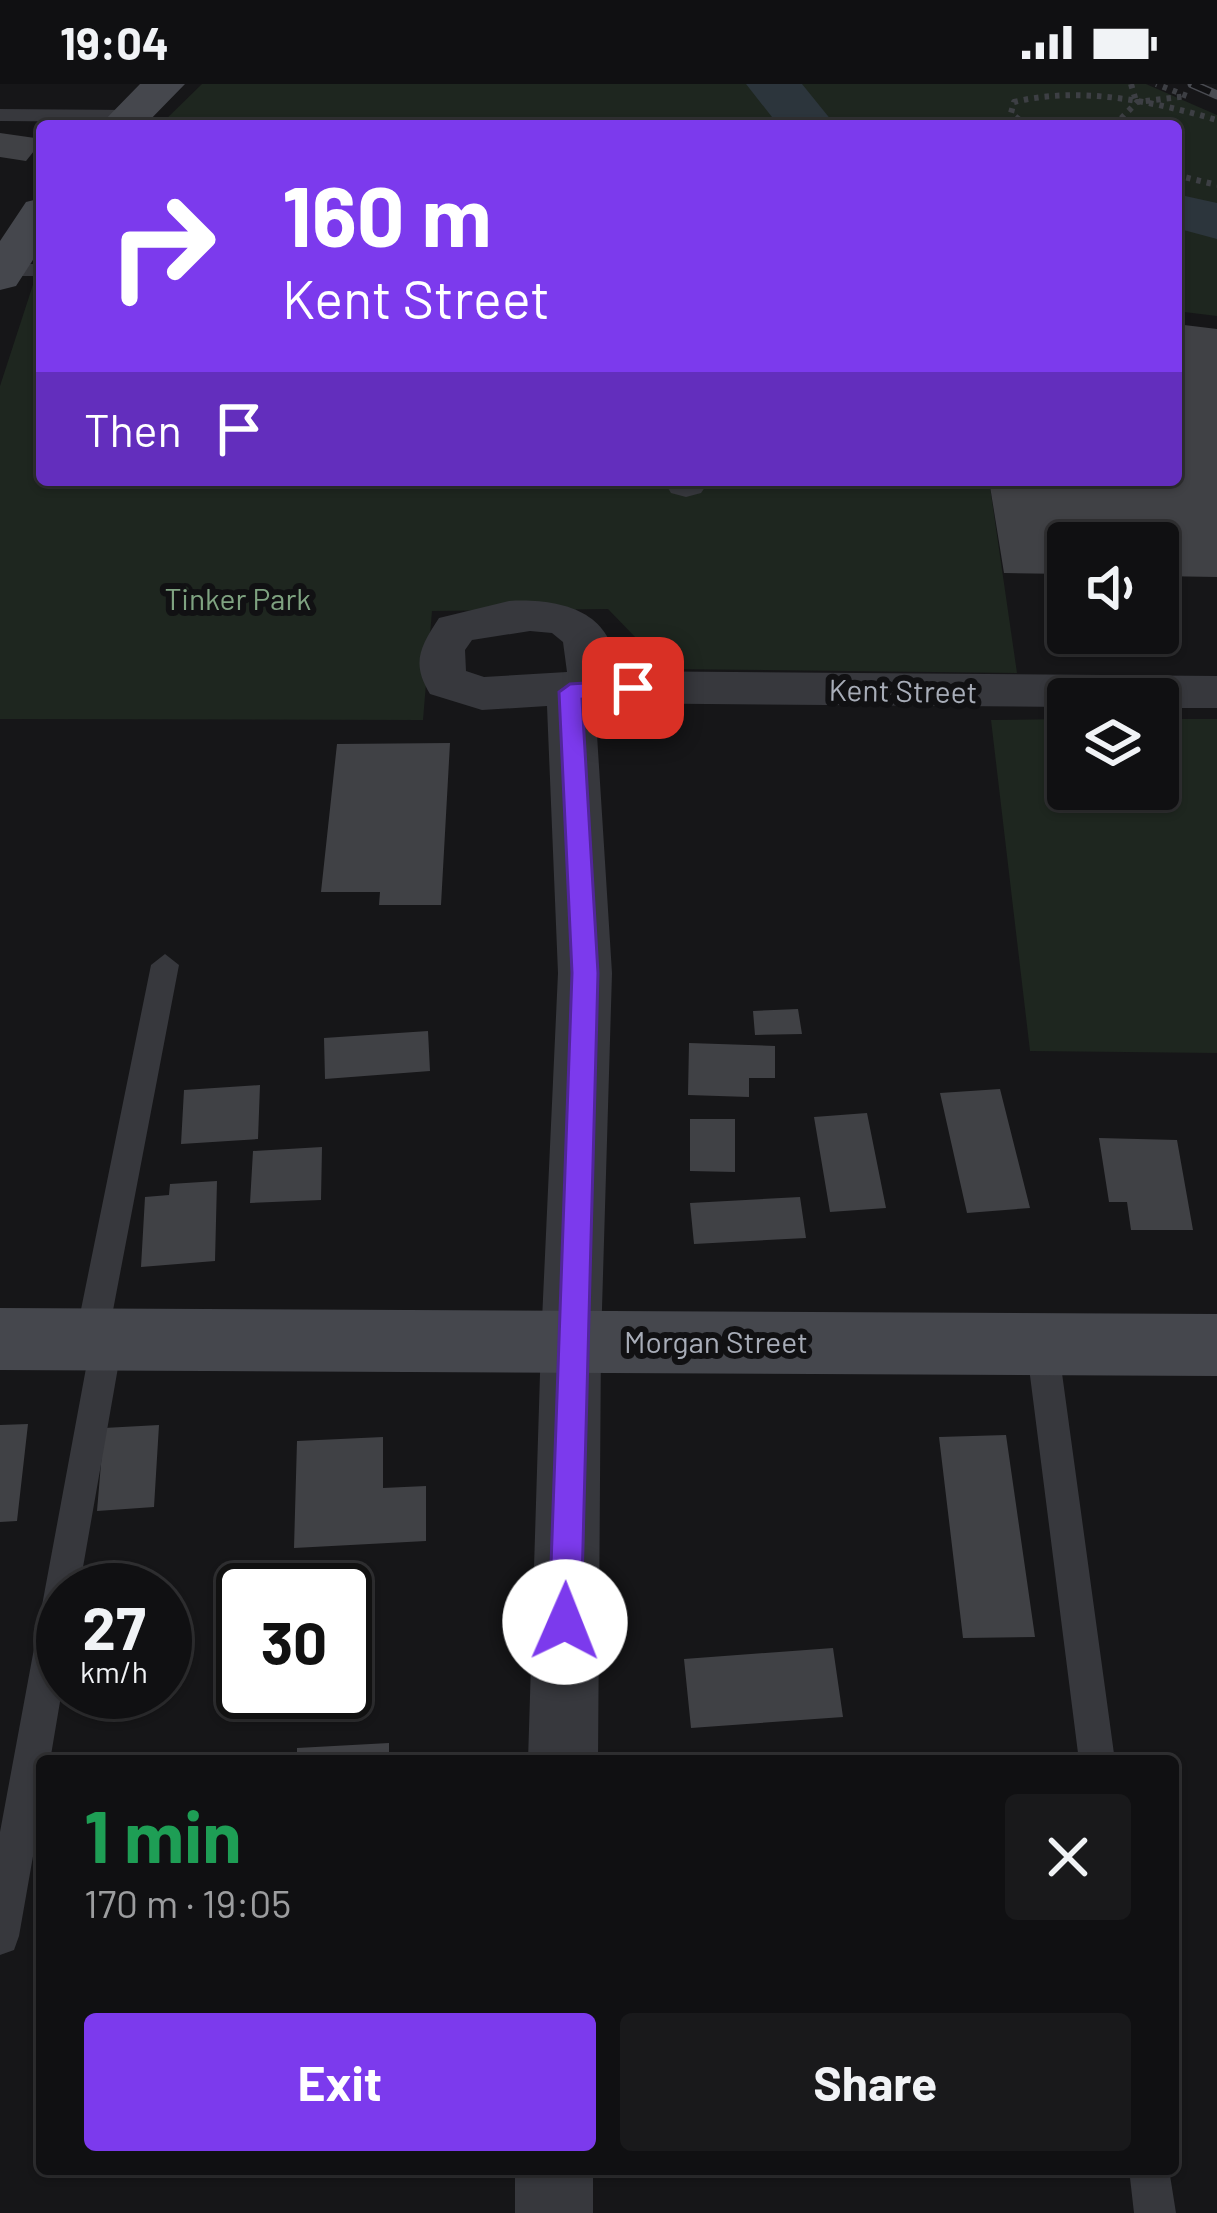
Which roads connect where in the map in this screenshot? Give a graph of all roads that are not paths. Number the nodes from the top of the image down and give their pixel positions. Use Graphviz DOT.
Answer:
graph roads {
  1 [pos="164,84"];
  2 [pos="0,115"];
  3 [pos="104,120"];
  4 [pos="126,120"];
  5 [pos="36,223"];
  6 [pos="11,271"];
  7 [pos="1217,692"];
  8 [pos="165,965"];
  9 [pos="0,1339"];
  10 [pos="99,1340"];
  11 [pos="571,1342"];
  12 [pos="1042,1344"];
  13 [pos="1217,1345"];
  14 [pos="562,1755"];
  15 [pos="1095,1755"];
  16 [pos="0,1936"];
  17 [pos="554,2175"];
  18 [pos="1150,2175"];
  19 [pos="554,2213"];
  20 [pos="1155,2213"];
  1 -- 4 [label="main road"];
  2 -- 3 [label="lane"];
  5 -- 6 [label="main road"];
  7 -- 11 [label="street, Kent Street"];
  8 -- 10 [label="lane"];
  9 -- 10 [label="main road, Morgan Street"];
  10 -- 11 [label="main road, Morgan Street"];
  10 -- 16 [label="lane"];
  11 -- 12 [label="main road, Morgan Street"];
  11 -- 14 [label="street"];
  12 -- 13 [label="main road, Morgan Street"];
  12 -- 15 [label="lane"];
  17 -- 19 [label="street"];
  18 -- 20 [label="lane"];
}
